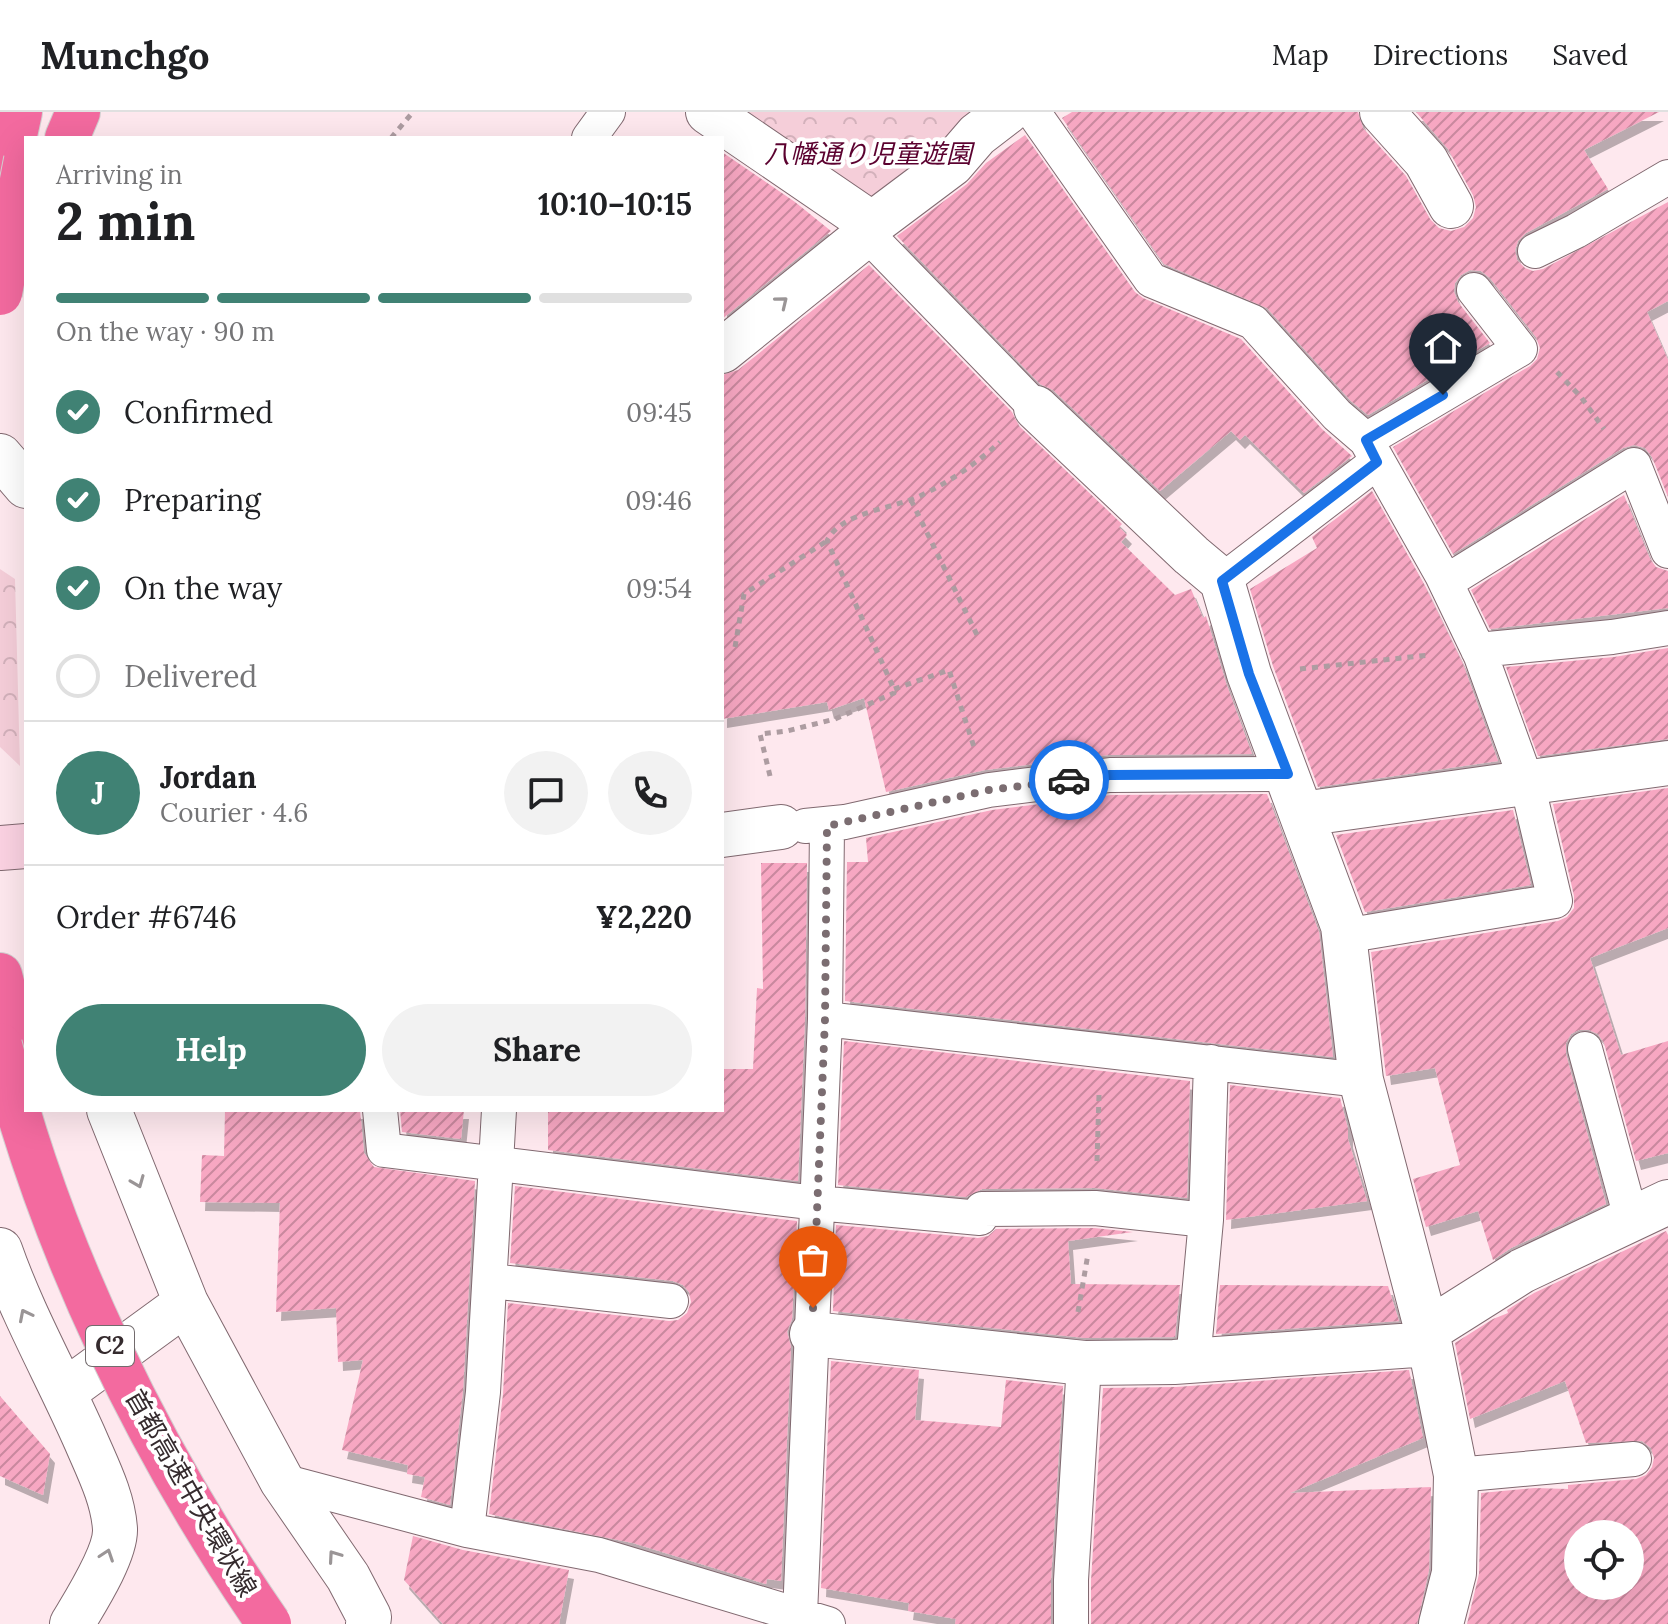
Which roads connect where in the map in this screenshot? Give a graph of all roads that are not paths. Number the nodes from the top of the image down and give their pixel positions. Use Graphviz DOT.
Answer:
graph roads {
  1 [pos="20,112"];
  2 [pos="37,112"];
  3 [pos="78,112"];
  4 [pos="608,112"];
  5 [pos="708,112"];
  6 [pos="1007,112"];
  7 [pos="1033,112"];
  8 [pos="1382,112"];
  9 [pos="31,136"];
  10 [pos="68,136"];
  11 [pos="590,136"];
  12 [pos="24,170"];
  13 [pos="1668,177"];
  14 [pos="0,206"];
  15 [pos="1451,206"];
  16 [pos="24,226"];
  17 [pos="869,229"];
  18 [pos="1535,251"];
  19 [pos="0,270"];
  20 [pos="0,278"];
  21 [pos="1474,290"];
  22 [pos="24,292"];
  23 [pos="0,293"];
  24 [pos="724,349"];
  25 [pos="1036,408"];
  26 [pos="1372,451"];
  27 [pos="0,456"];
  28 [pos="24,484"];
  29 [pos="1665,535"];
  30 [pos="1222,581"];
  31 [pos="1446,582"];
  32 [pos="1668,628"];
  33 [pos="1478,650"];
  34 [pos="1668,763"];
  35 [pos="1527,783"];
  36 [pos="1295,794"];
  37 [pos="827,826"];
  38 [pos="781,827"];
  39 [pos="724,835"];
  40 [pos="24,846"];
  41 [pos="0,848"];
  42 [pos="1344,936"];
  43 [pos="0,975"];
  44 [pos="825,1019"];
  45 [pos="0,1045"];
  46 [pos="1585,1049"];
  47 [pos="1211,1062"];
  48 [pos="24,1068"];
  49 [pos="1361,1080"];
  50 [pos="38,1112"];
  51 [pos="110,1112"];
  52 [pos="380,1112"];
  53 [pos="499,1112"];
  54 [pos="498,1163"];
  55 [pos="817,1203"];
  56 [pos="1650,1210"];
  57 [pos="1206,1220"];
  58 [pos="0,1250"];
  59 [pos="491,1281"];
  60 [pos="671,1301"];
  61 [pos="186,1303"];
  62 [pos="812,1334"];
  63 [pos="1428,1337"];
  64 [pos="1193,1361"];
  65 [pos="1084,1363"];
  66 [pos="64,1392"];
  67 [pos="1634,1459"];
  68 [pos="1456,1475"];
  69 [pos="282,1481"];
  70 [pos="467,1530"];
  71 [pos="814,1620"];
  72 [pos="72,1624"];
  73 [pos="269,1624"];
  74 [pos="287,1624"];
  75 [pos="368,1624"];
  76 [pos="1071,1624"];
  77 [pos="1441,1624"];
  1 -- 14 [label="highway"];
  2 -- 9 [label="highway"];
  3 -- 10 [label="highway"];
  4 -- 11 [label="lane"];
  5 -- 17 [label="street"];
  6 -- 17 [label="street"];
  7 -- 26 [label="lane"];
  8 -- 15 [label="street"];
  12 -- 23 [label="highway, bridge"];
  13 -- 18 [label="lane"];
  16 -- 19 [label="highway"];
  24 -- 17 [label="street, one-way"];
  17 -- 25 [label="lane"];
  20 -- 22 [label="lane"];
  21 -- 26 [label="lane"];
  25 -- 30 [label="street"];
  26 -- 30 [label="lane"];
  26 -- 31 [label="lane"];
  27 -- 28 [label="street"];
  29 -- 31 [label="lane"];
  30 -- 36 [label="street"];
  31 -- 33 [label="lane"];
  32 -- 33 [label="lane"];
  33 -- 35 [label="lane"];
  34 -- 35 [label="street"];
  35 -- 36 [label="street"];
  35 -- 42 [label="lane"];
  36 -- 37 [label="lane"];
  36 -- 42 [label="street"];
  37 -- 38 [label="lane"];
  37 -- 44 [label="lane"];
  38 -- 39 [label="street"];
  40 -- 41 [label="street"];
  42 -- 49 [label="street"];
  43 -- 48 [label="highway"];
  44 -- 47 [label="lane"];
  44 -- 55 [label="lane"];
  45 -- 73 [label="highway, 首都高速中央環状線 / C2, bridge"];
  46 -- 56 [label="lane"];
  47 -- 49 [label="lane"];
  47 -- 57 [label="lane"];
  49 -- 63 [label="street"];
  50 -- 74 [label="highway, 首都高速中央環状線 / C2"];
  51 -- 61 [label="street, one-way"];
  52 -- 54 [label="lane"];
  53 -- 54 [label="lane"];
  54 -- 55 [label="lane"];
  54 -- 59 [label="lane"];
  55 -- 57 [label="lane"];
  55 -- 62 [label="lane"];
  56 -- 63 [label="street"];
  57 -- 64 [label="lane"];
  66 -- 58 [label="street, one-way"];
  59 -- 60 [label="lane"];
  59 -- 70 [label="lane"];
  61 -- 66 [label="street"];
  61 -- 69 [label="street"];
  62 -- 65 [label="street"];
  62 -- 71 [label="lane"];
  63 -- 64 [label="street"];
  63 -- 68 [label="street"];
  64 -- 65 [label="street"];
  65 -- 76 [label="lane"];
  72 -- 66 [label="street, one-way"];
  67 -- 68 [label="lane"];
  68 -- 77 [label="street"];
  69 -- 70 [label="lane"];
  75 -- 69 [label="street, one-way"];
  70 -- 71 [label="lane"];
}
